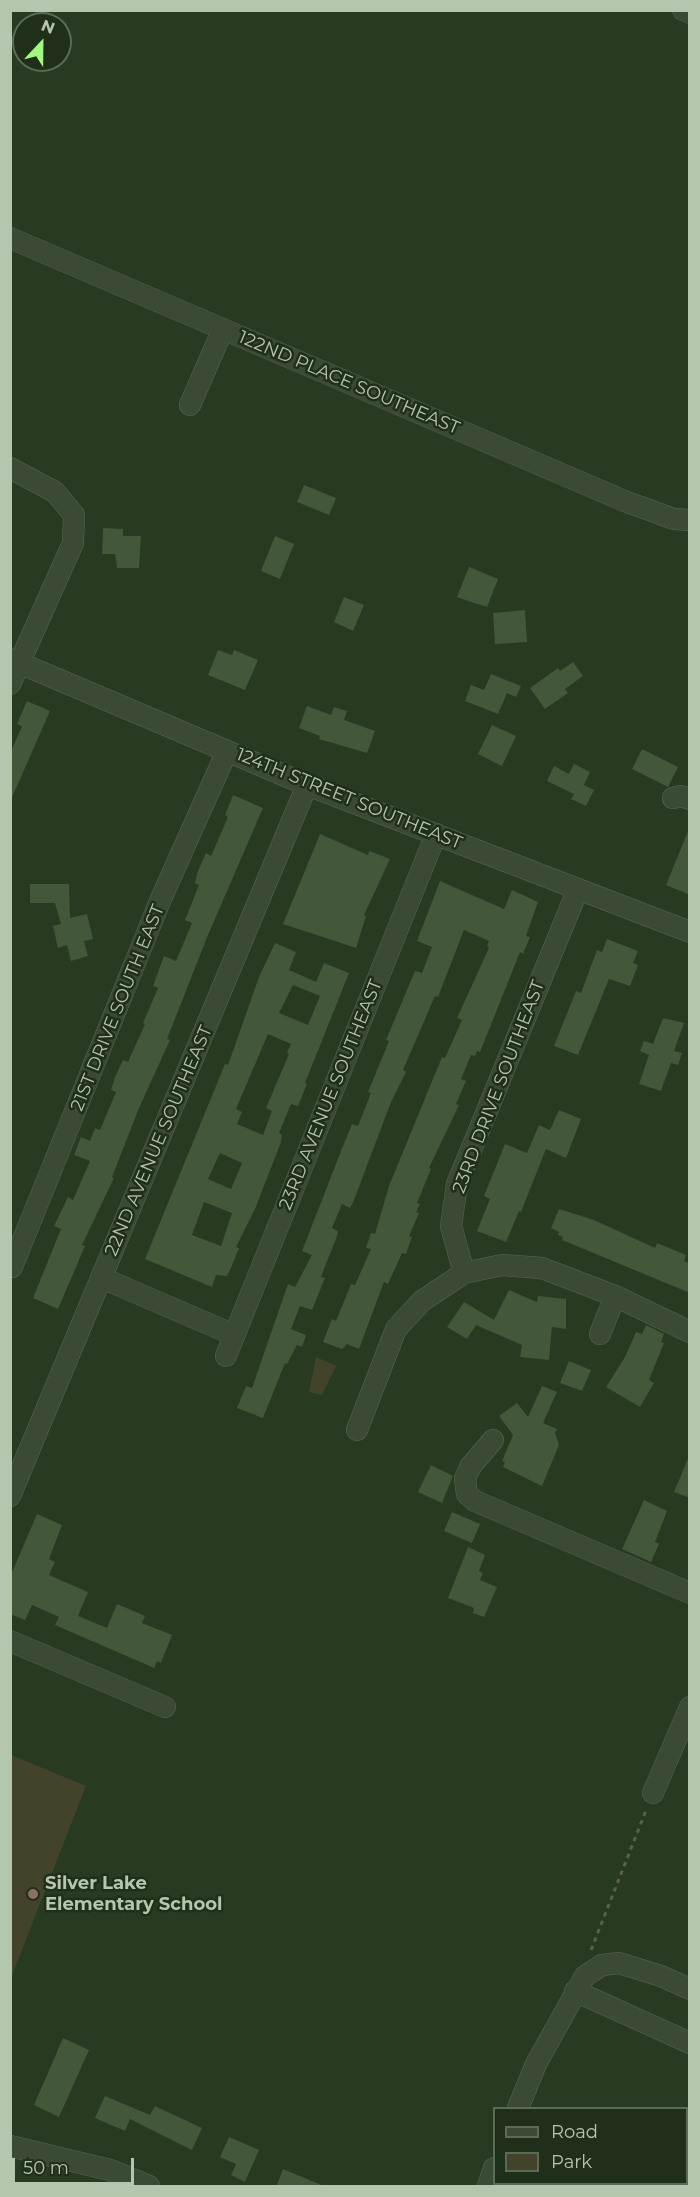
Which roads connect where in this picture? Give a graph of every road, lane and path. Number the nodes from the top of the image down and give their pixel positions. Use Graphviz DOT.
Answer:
graph roads {
  1 [pos="683,10"];
  2 [pos="690,14"];
  3 [pos="10,238"];
  4 [pos="223,329"];
  5 [pos="190,405"];
  6 [pos="10,468"];
  7 [pos="690,520"];
  8 [pos="15,661"];
  9 [pos="10,684"];
  10 [pos="227,751"];
  11 [pos="307,785"];
  12 [pos="436,834"];
  13 [pos="578,889"];
  14 [pos="690,932"];
  15 [pos="12,1267"];
  16 [pos="464,1273"];
  17 [pos="102,1278"];
  18 [pos="615,1296"];
  19 [pos="690,1332"];
  20 [pos="234,1335"];
  21 [pos="600,1335"];
  22 [pos="226,1356"];
  23 [pos="357,1430"];
  24 [pos="493,1440"];
  25 [pos="10,1496"];
  26 [pos="690,1593"];
  27 [pos="10,1641"];
  28 [pos="165,1707"];
  29 [pos="690,1707"];
  30 [pos="653,1793"];
  31 [pos="588,1958"];
  32 [pos="690,1989"];
  33 [pos="575,1991"];
  34 [pos="690,2043"];
  35 [pos="519,2107"];
  36 [pos="10,2145"];
  37 [pos="149,2187"];
  1 -- 2 [label="street"];
  3 -- 4 [label="street, 122ND PLACE SOUTHEAST"];
  4 -- 5 [label="street"];
  4 -- 7 [label="street, 122ND PLACE SOUTHEAST"];
  6 -- 8 [label="street"];
  8 -- 9 [label="street"];
  8 -- 10 [label="street, 124TH STREET SOUTHEAST"];
  10 -- 11 [label="street, 124TH STREET SOUTHEAST"];
  10 -- 15 [label="street, 21ST DRIVE SOUTH EAST"];
  11 -- 12 [label="street, 124TH STREET SOUTHEAST"];
  11 -- 17 [label="street, 22ND AVENUE SOUTHEAST"];
  12 -- 13 [label="street, 124TH STREET SOUTHEAST"];
  12 -- 20 [label="street, 23RD AVENUE SOUTHEAST"];
  13 -- 14 [label="street, 124TH STREET SOUTHEAST"];
  13 -- 16 [label="street, 23RD DRIVE SOUTHEAST"];
  16 -- 18 [label="street"];
  16 -- 23 [label="street"];
  17 -- 20 [label="street"];
  17 -- 25 [label="street, 22ND AVENUE SOUTHEAST"];
  18 -- 19 [label="street"];
  18 -- 21 [label="street"];
  20 -- 22 [label="street, 23RD AVENUE SOUTHEAST"];
  24 -- 26 [label="street"];
  27 -- 28 [label="street"];
  29 -- 30 [label="street"];
  30 -- 31 [label="path"];
  32 -- 33 [label="street"];
  33 -- 34 [label="street"];
  33 -- 35 [label="street"];
  36 -- 37 [label="street"];
}
